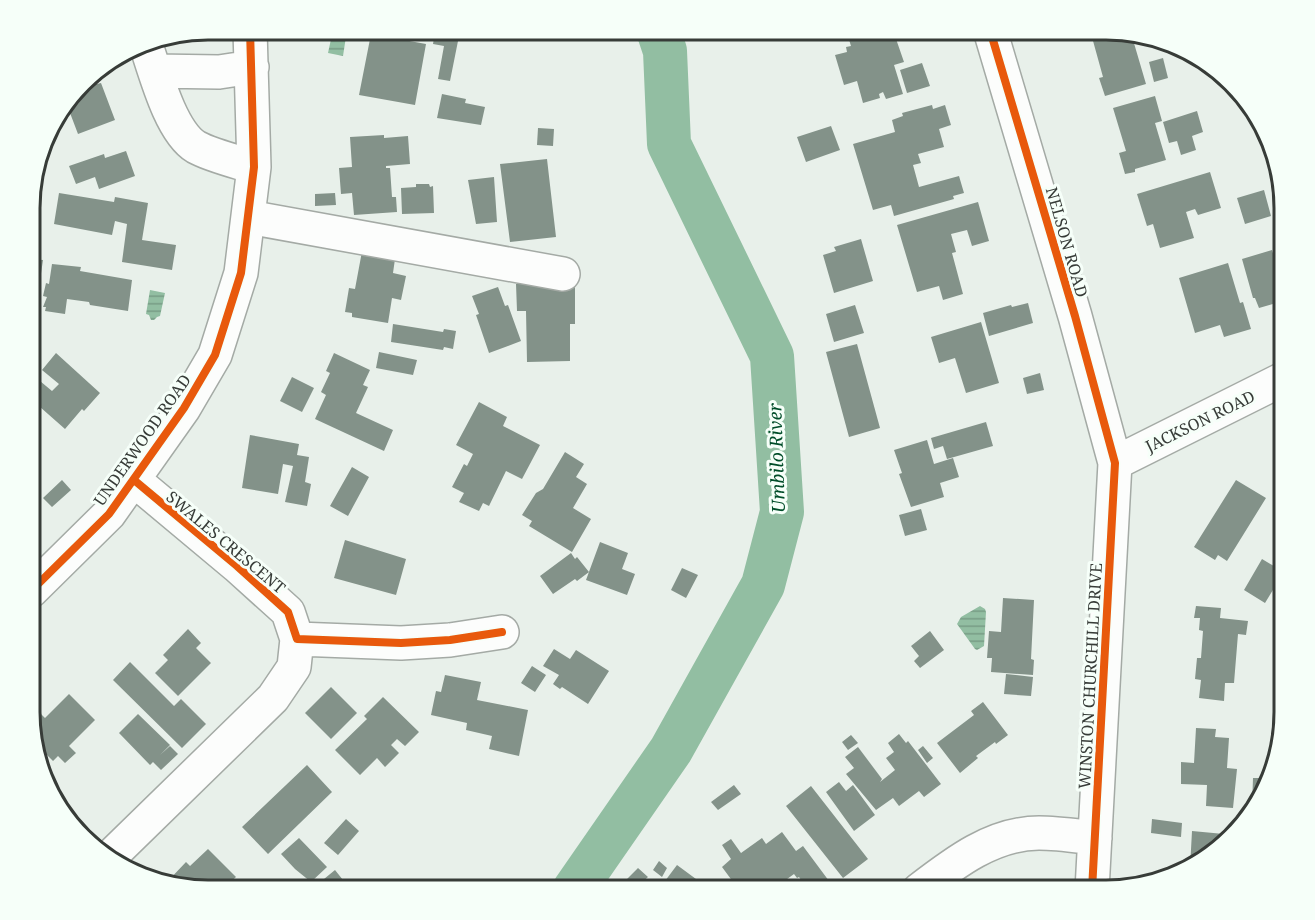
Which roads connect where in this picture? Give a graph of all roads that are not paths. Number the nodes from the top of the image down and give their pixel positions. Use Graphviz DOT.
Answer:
graph roads {
  1 [pos="251,41"];
  2 [pos="993,41"];
  3 [pos="150,56"];
  4 [pos="252,67"];
  5 [pos="254,167"];
  6 [pos="248,217"];
  7 [pos="563,274"];
  8 [pos="1274,384"];
  9 [pos="1115,463"];
  10 [pos="134,480"];
  11 [pos="41,582"];
  12 [pos="502,632"];
  13 [pos="297,639"];
  14 [pos="1095,838"];
  15 [pos="116,852"];
  16 [pos="932,880"];
  17 [pos="1093,880"];
  1 -- 4 [label="street, UNDERWOOD ROAD"];
  2 -- 9 [label="street, NELSON ROAD"];
  3 -- 4 [label="street"];
  3 -- 5 [label="street"];
  4 -- 5 [label="street, UNDERWOOD ROAD"];
  5 -- 6 [label="street, UNDERWOOD ROAD"];
  6 -- 7 [label="street"];
  6 -- 10 [label="street, UNDERWOOD ROAD"];
  8 -- 9 [label="street, JACKSON ROAD"];
  9 -- 14 [label="street, WINSTON CHURCHILL DRIVE"];
  10 -- 11 [label="street, UNDERWOOD ROAD"];
  10 -- 13 [label="street, SWALES CRESCENT"];
  12 -- 13 [label="street"];
  13 -- 15 [label="street, SWALES CRESCENT"];
  14 -- 16 [label="street"];
  14 -- 17 [label="street, WINSTON CHURCHILL DRIVE"];
}
